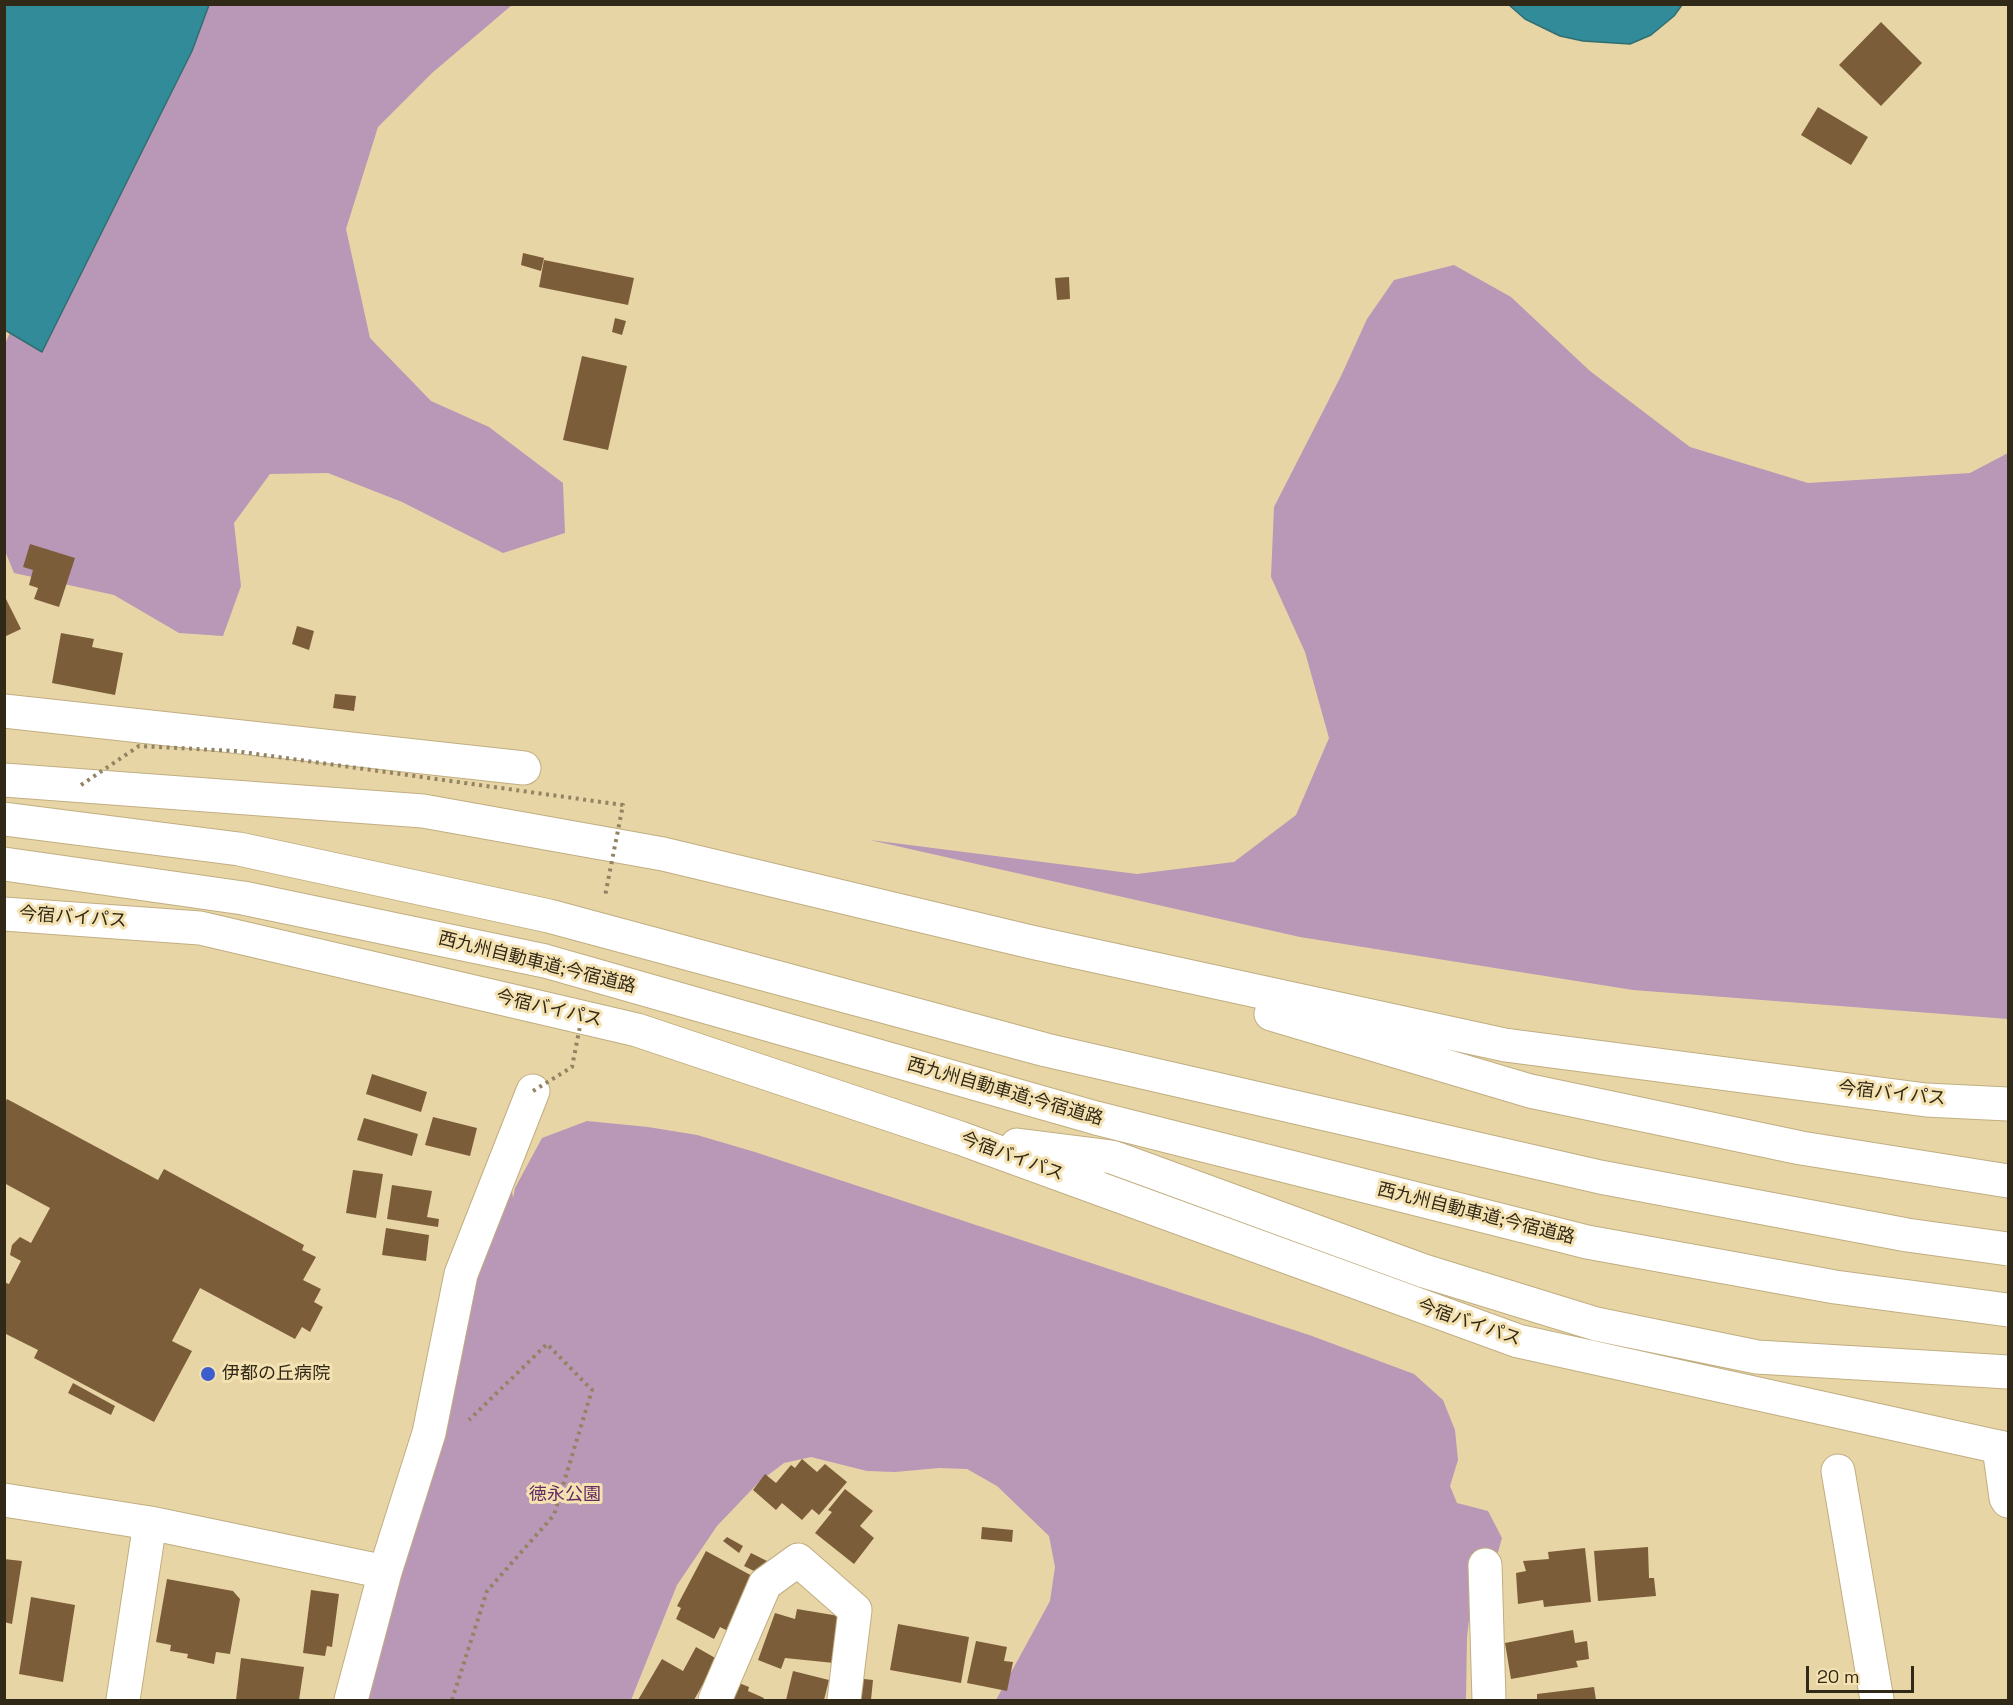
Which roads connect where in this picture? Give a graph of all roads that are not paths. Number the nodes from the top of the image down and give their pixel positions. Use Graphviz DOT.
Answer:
graph roads {
  1 [pos="4,711"];
  2 [pos="524,768"];
  3 [pos="4,780"];
  4 [pos="4,819"];
  5 [pos="4,864"];
  6 [pos="4,914"];
  7 [pos="1031,942"];
  8 [pos="533,1091"];
  9 [pos="2008,1104"];
  10 [pos="960,1138"];
  11 [pos="2008,1181"];
  12 [pos="2008,1249"];
  13 [pos="2008,1310"];
  14 [pos="2008,1372"];
  15 [pos="2004,1448"];
  16 [pos="1838,1471"];
  17 [pos="4,1500"];
  18 [pos="2008,1500"];
  19 [pos="150,1523"];
  20 [pos="1485,1565"];
  21 [pos="384,1572"];
  22 [pos="123,1701"];
  23 [pos="351,1701"];
  24 [pos="715,1701"];
  25 [pos="844,1701"];
  26 [pos="1489,1701"];
  27 [pos="1877,1701"];
  1 -- 2 [label="main road"];
  3 -- 7 [label="main road, 今宿バイパス"];
  4 -- 12 [label="main road, bridge"];
  5 -- 13 [label="main road, 西九州自動車道;今宿道路, bridge"];
  6 -- 10 [label="main road, 今宿バイパス"];
  7 -- 9 [label="main road, 今宿バイパス"];
  7 -- 11 [label="main road"];
  8 -- 21 [label="main road"];
  10 -- 14 [label="main road"];
  10 -- 15 [label="main road, 今宿バイパス"];
  15 -- 18 [label="main road"];
  16 -- 27 [label="main road"];
  17 -- 19 [label="main road"];
  19 -- 21 [label="main road"];
  19 -- 22 [label="main road"];
  20 -- 26 [label="main road"];
  21 -- 23 [label="main road"];
  24 -- 25 [label="main road"];
}
